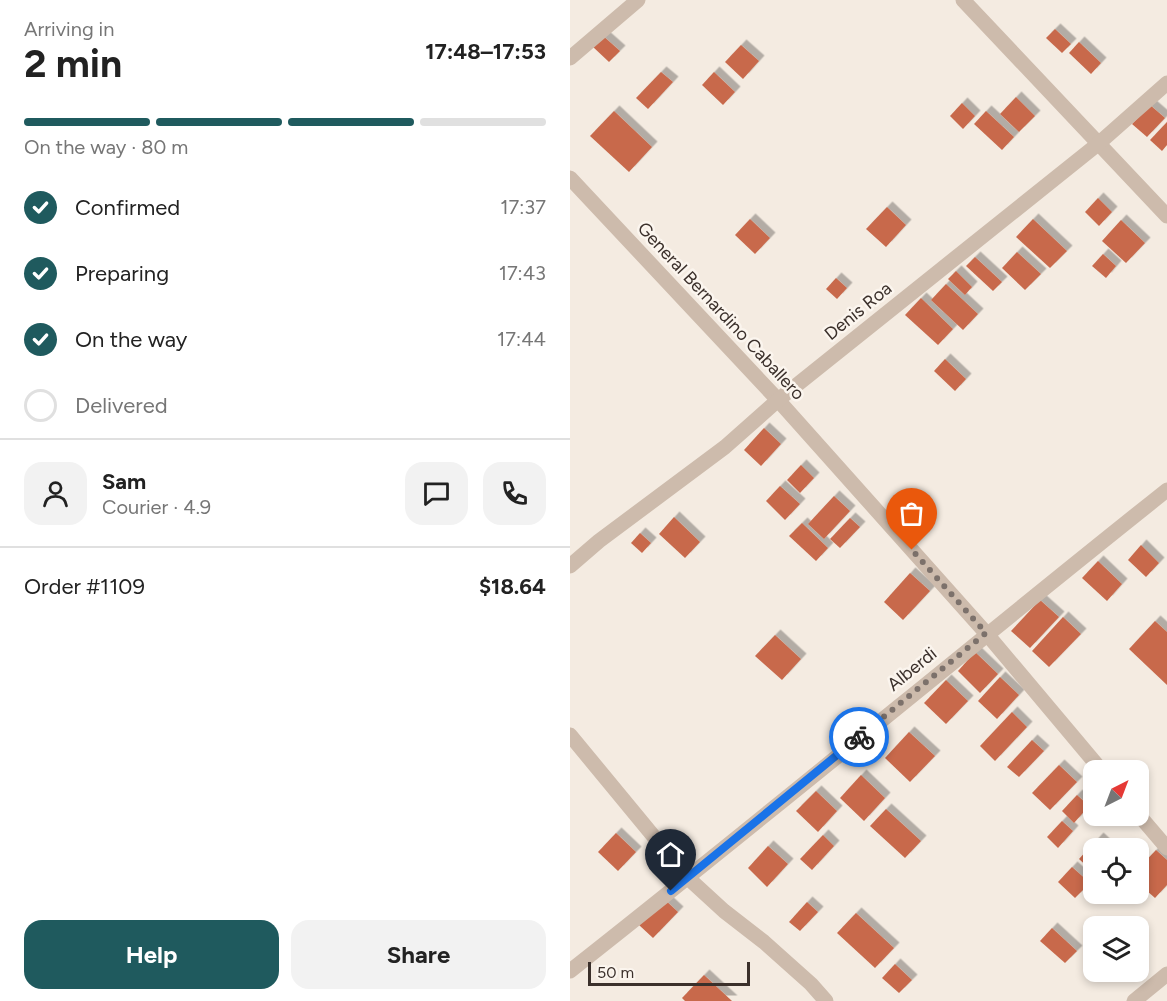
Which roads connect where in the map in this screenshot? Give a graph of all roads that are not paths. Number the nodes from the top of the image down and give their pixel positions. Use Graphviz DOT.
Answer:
graph roads {
  1 [pos="638,0"];
  2 [pos="963,0"];
  3 [pos="570,58"];
  4 [pos="1167,83"];
  5 [pos="1098,144"];
  6 [pos="570,178"];
  7 [pos="1167,216"];
  8 [pos="778,400"];
  9 [pos="1167,490"];
  10 [pos="570,566"];
  11 [pos="986,633"];
  12 [pos="570,735"];
  13 [pos="1093,760"];
  14 [pos="1148,826"];
  15 [pos="1167,848"];
  16 [pos="688,878"];
  17 [pos="570,971"];
  18 [pos="1167,974"];
  19 [pos="826,1001"];
  20 [pos="1134,1001"];
  1 -- 3 [label="street"];
  2 -- 5 [label="street"];
  4 -- 5 [label="street, Denis Roa"];
  5 -- 7 [label="street"];
  5 -- 8 [label="street, Denis Roa"];
  6 -- 8 [label="street, General Bernardino Caballero"];
  8 -- 10 [label="street, Denis Roa"];
  8 -- 11 [label="street, General Bernardino Caballero"];
  9 -- 11 [label="street, Alberdi"];
  11 -- 13 [label="street, General Bernardino Caballero"];
  11 -- 16 [label="street, Alberdi"];
  12 -- 16 [label="street"];
  14 -- 15 [label="street"];
  16 -- 17 [label="street, Alberdi"];
  16 -- 19 [label="street"];
  18 -- 20 [label="street"];
}
